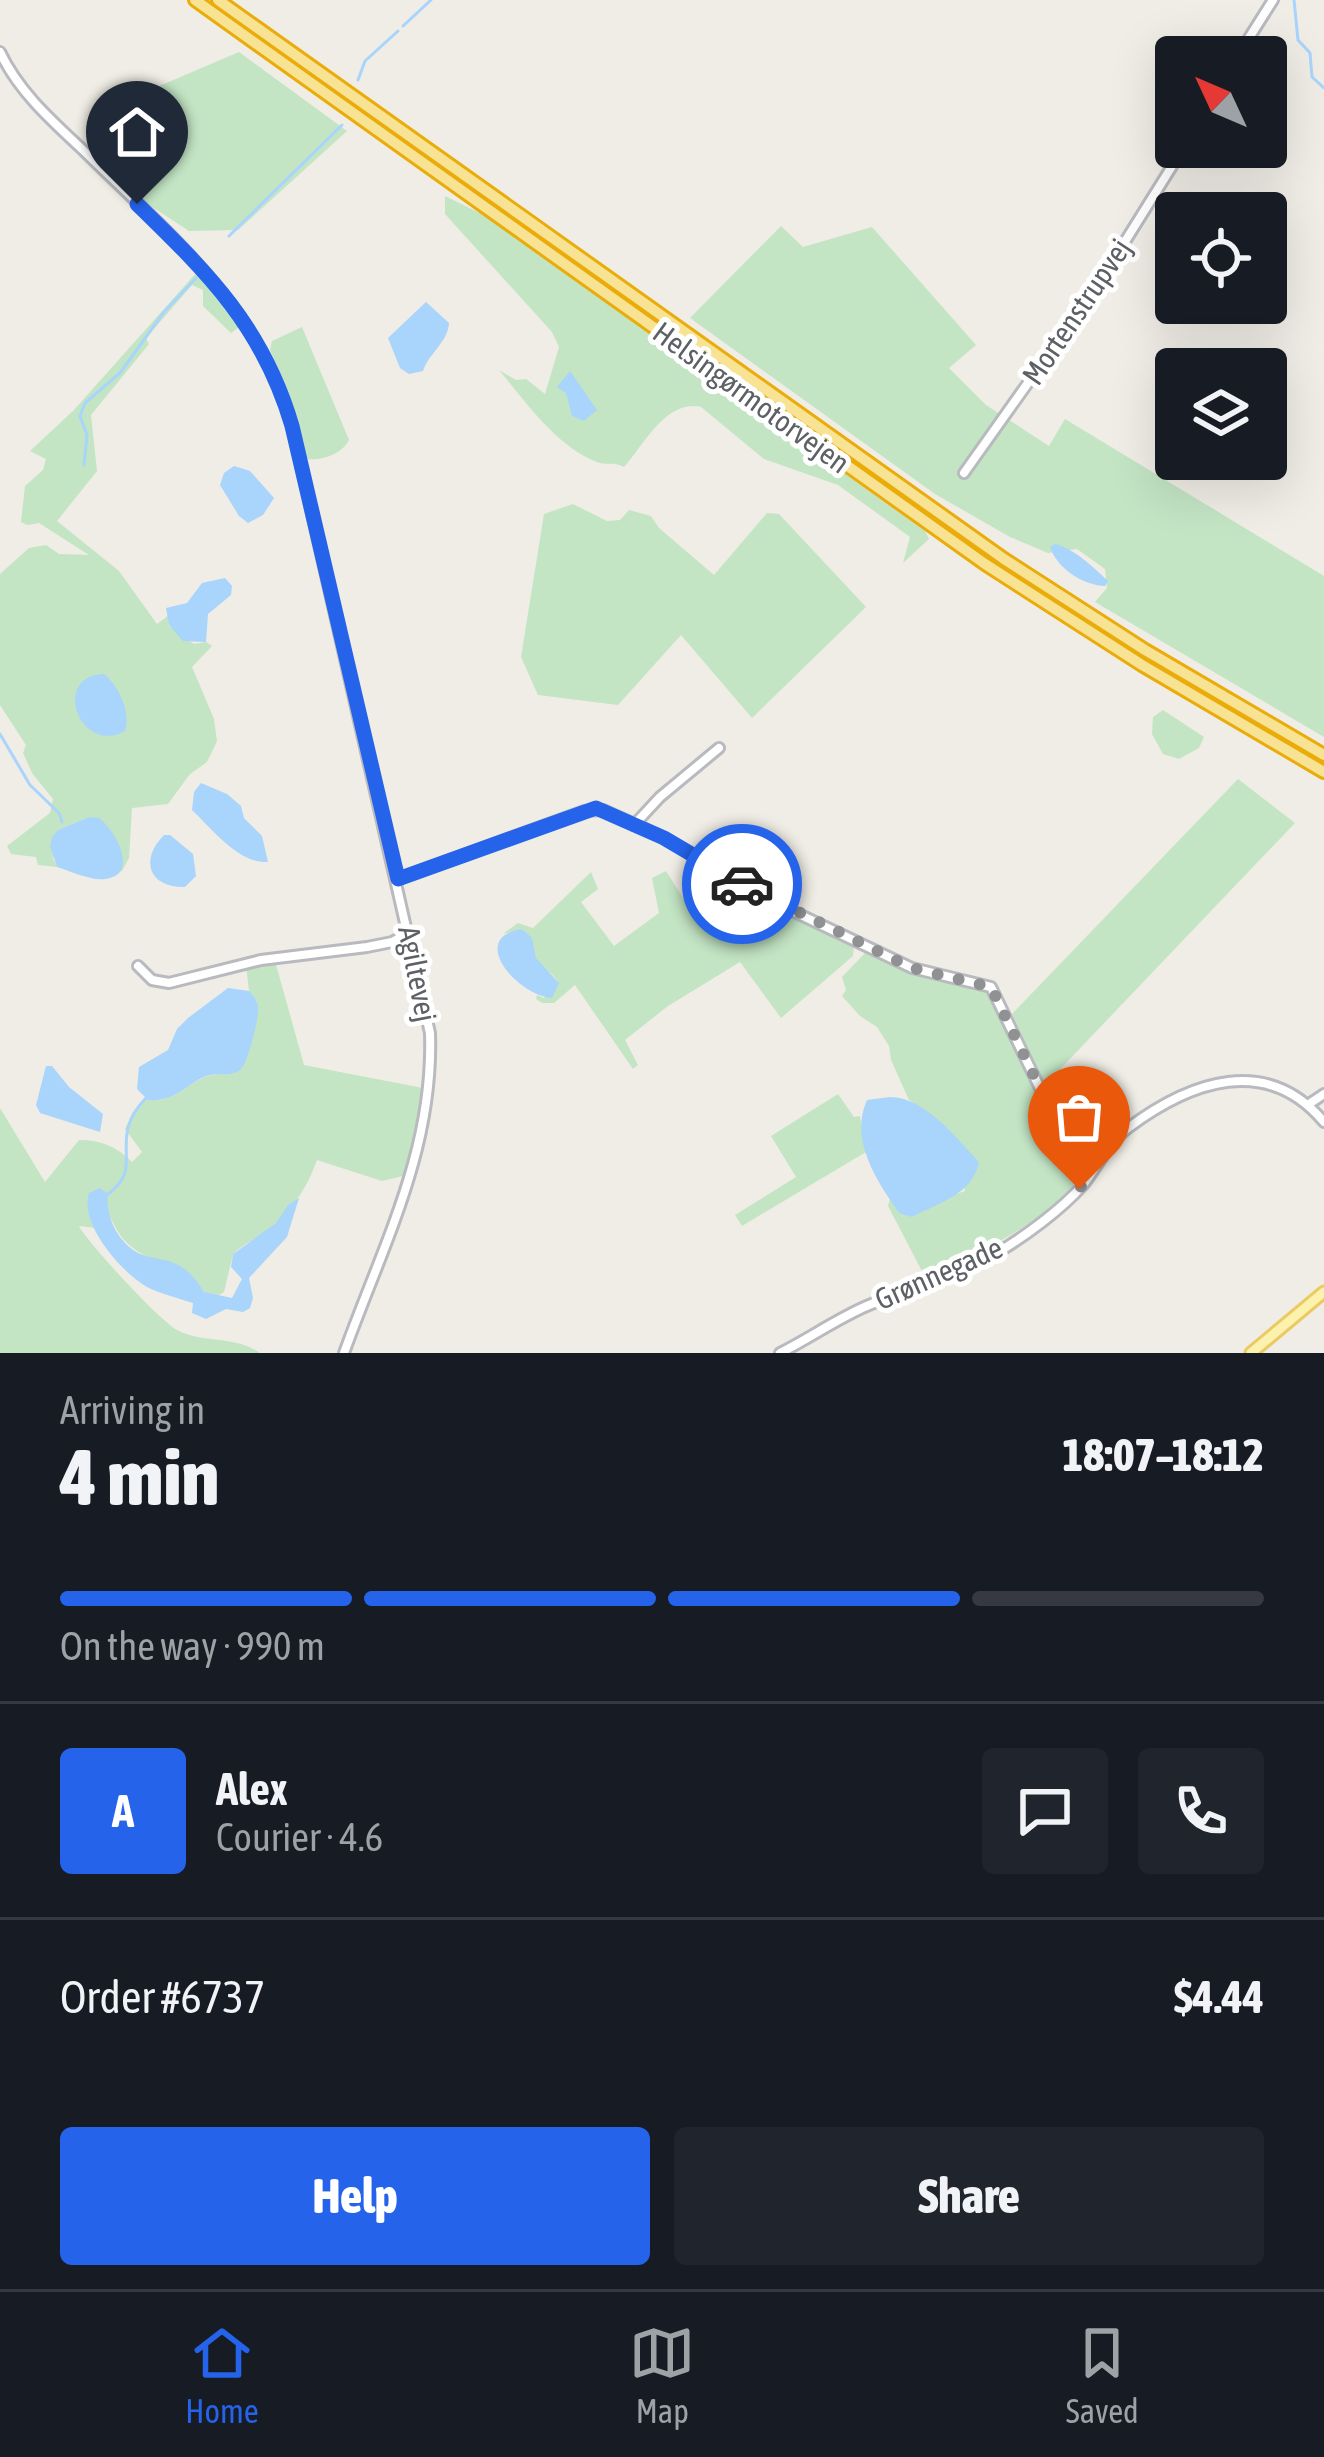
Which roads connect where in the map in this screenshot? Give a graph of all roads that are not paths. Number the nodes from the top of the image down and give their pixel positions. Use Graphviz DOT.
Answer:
graph roads {
  1 [pos="195,0"];
  2 [pos="218,0"];
  3 [pos="1273,0"];
  4 [pos="1251,36"];
  5 [pos="0,52"];
  6 [pos="1171,168"];
  7 [pos="964,473"];
  8 [pos="718,748"];
  9 [pos="1324,755"];
  10 [pos="1324,772"];
  11 [pos="634,825"];
  12 [pos="398,879"];
  13 [pos="410,933"];
  14 [pos="138,966"];
  15 [pos="1324,1094"];
  16 [pos="1309,1104"];
  17 [pos="1324,1122"];
  18 [pos="1088,1178"];
  19 [pos="1324,1292"];
  20 [pos="344,1353"];
  21 [pos="780,1353"];
  22 [pos="1251,1353"];
  1 -- 10 [label="highway, Helsingørmotorvejen"];
  2 -- 9 [label="highway, Helsingørmotorvejen"];
  3 -- 4 [label="street"];
  5 -- 12 [label="street, Agiltevej"];
  6 -- 7 [label="street, Mortenstrupvej"];
  8 -- 11 [label="street"];
  11 -- 12 [label="street"];
  11 -- 18 [label="street"];
  12 -- 13 [label="street, Agiltevej"];
  13 -- 14 [label="street"];
  13 -- 20 [label="street, Agiltevej"];
  15 -- 16 [label="street"];
  16 -- 17 [label="street, Grønnegade"];
  16 -- 18 [label="street, Grønnegade"];
  18 -- 21 [label="street, Grønnegade"];
  19 -- 22 [label="main road"];
}
